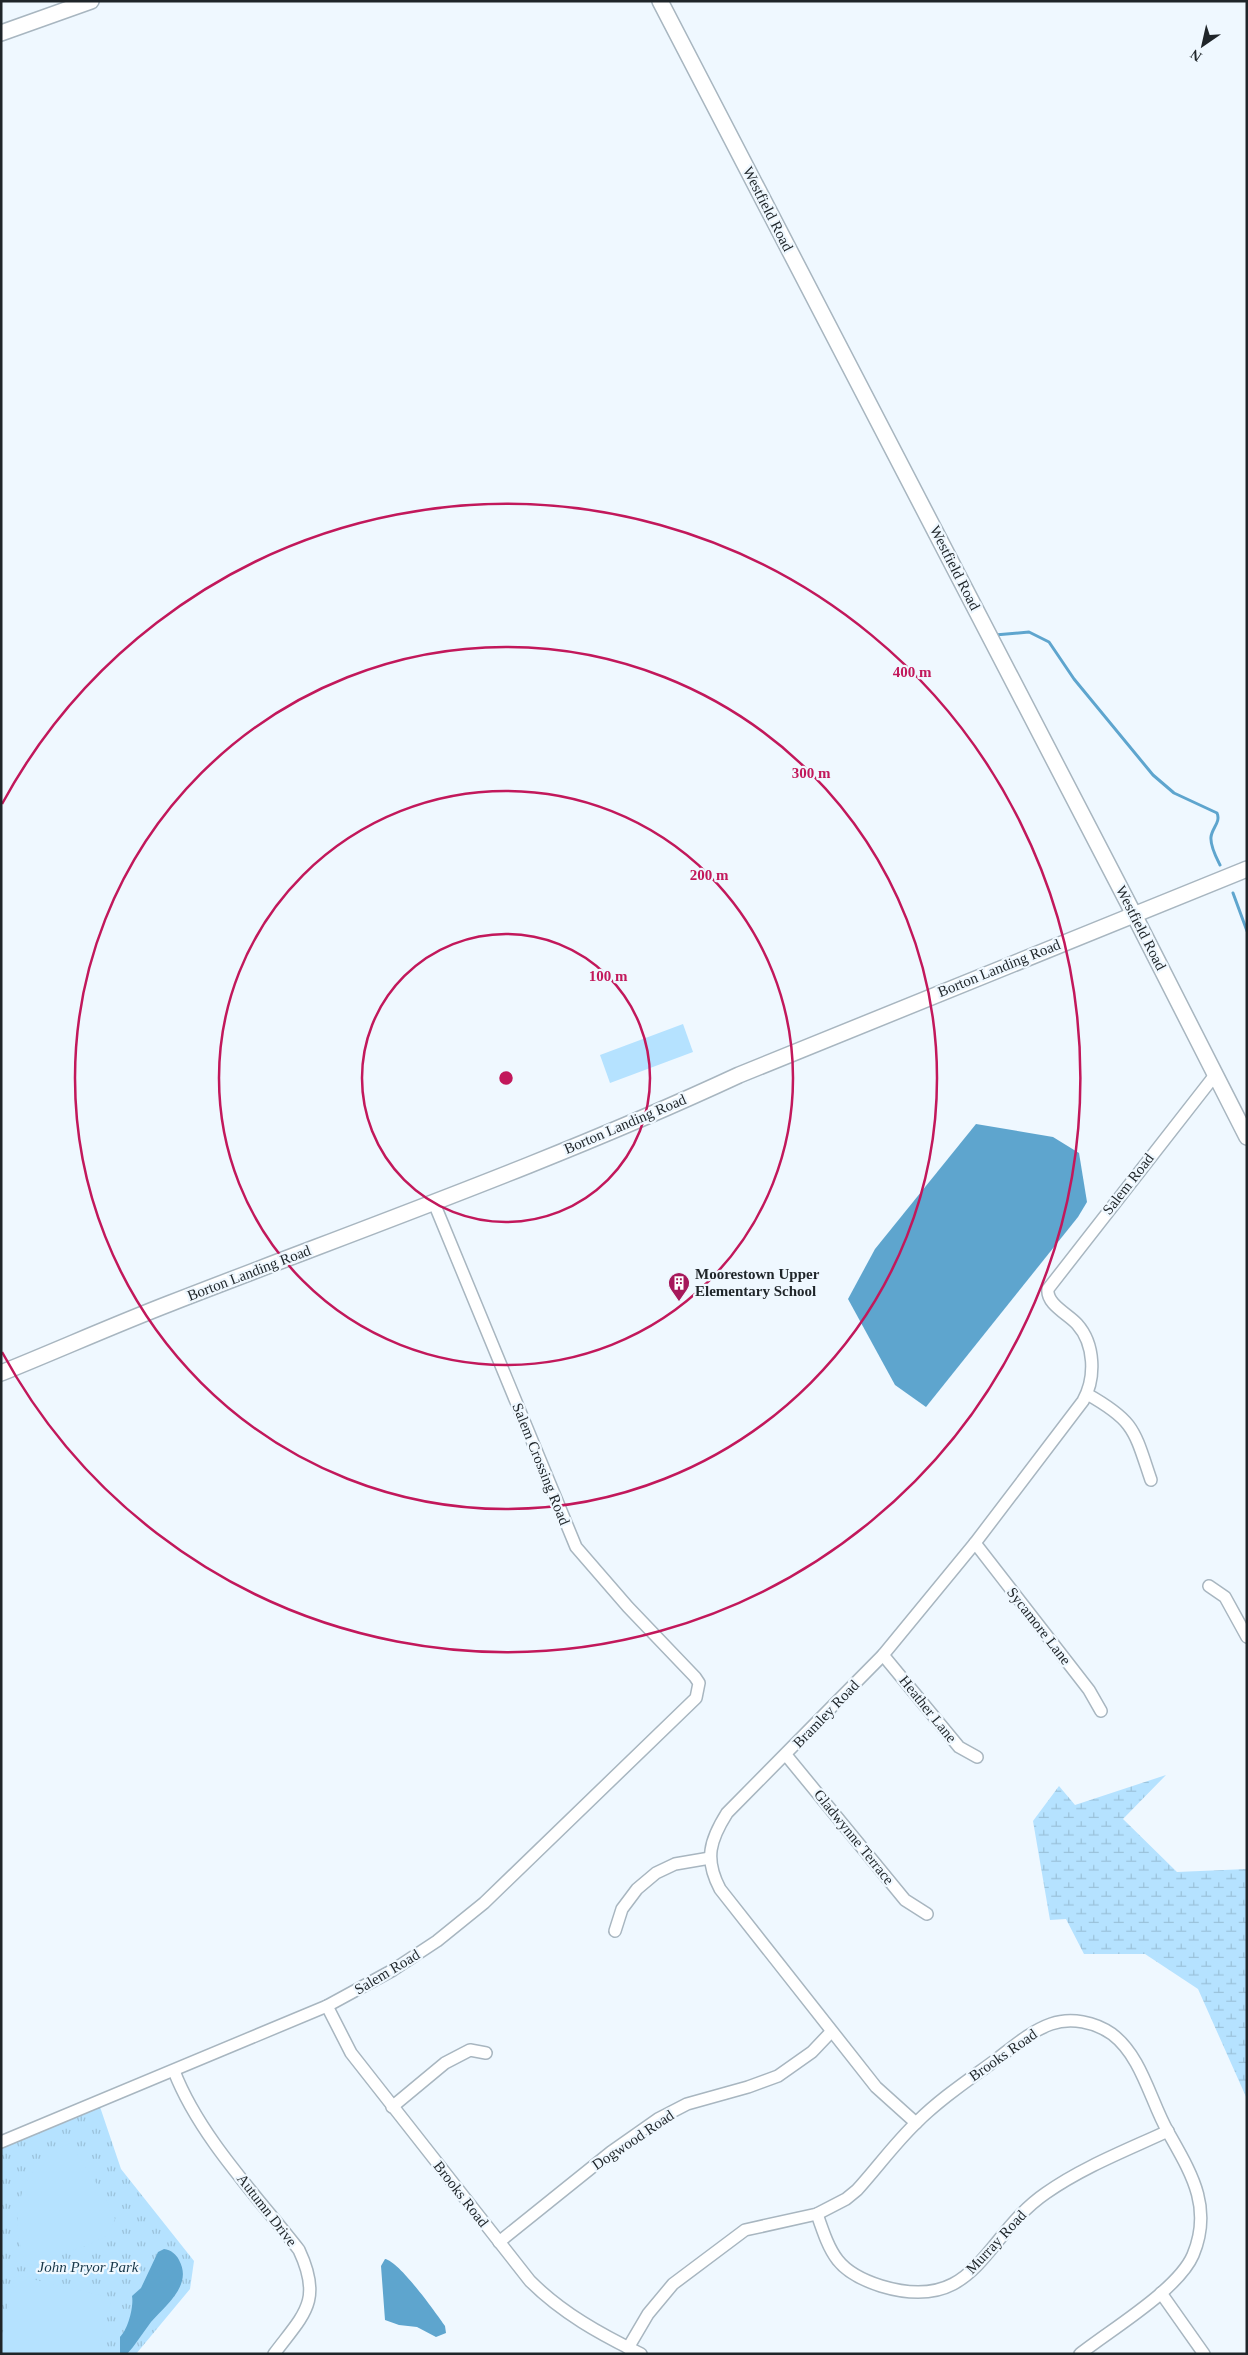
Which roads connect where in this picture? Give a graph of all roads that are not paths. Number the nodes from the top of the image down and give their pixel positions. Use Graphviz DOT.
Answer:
graph roads {
  1 [pos="91,1"];
  2 [pos="660,1"];
  3 [pos="1,33"];
  4 [pos="1247,869"];
  5 [pos="1134,913"];
  6 [pos="1215,1075"];
  7 [pos="1247,1137"];
  8 [pos="434,1203"];
  9 [pos="1048,1296"];
  10 [pos="1,1373"];
  11 [pos="1087,1394"];
  12 [pos="1151,1480"];
  13 [pos="975,1543"];
  14 [pos="1209,1586"];
  15 [pos="1247,1637"];
  16 [pos="883,1655"];
  17 [pos="699,1692"];
  18 [pos="1101,1711"];
  19 [pos="786,1755"];
  20 [pos="977,1757"];
  21 [pos="710,1858"];
  22 [pos="927,1914"];
  23 [pos="615,1931"];
  24 [pos="327,2006"];
  25 [pos="831,2032"];
  26 [pos="486,2053"];
  27 [pos="174,2071"];
  28 [pos="392,2107"];
  29 [pos="916,2123"];
  30 [pos="1168,2131"];
  31 [pos="1,2142"];
  32 [pos="817,2214"];
  33 [pos="499,2242"];
  34 [pos="1160,2293"];
  35 [pos="628,2348"];
  36 [pos="274,2354"];
  37 [pos="641,2354"];
  38 [pos="1080,2354"];
  39 [pos="1204,2354"];
  1 -- 3 [label="street"];
  2 -- 5 [label="street, Westfield Road"];
  4 -- 5 [label="street, Borton Landing Road"];
  5 -- 6 [label="street, Westfield Road"];
  5 -- 8 [label="street, Borton Landing Road"];
  6 -- 7 [label="street, Westfield Road"];
  6 -- 9 [label="street, Salem Road"];
  8 -- 10 [label="street, Borton Landing Road"];
  8 -- 17 [label="street, Salem Crossing Road"];
  9 -- 11 [label="street, Bramley Road"];
  11 -- 12 [label="street"];
  11 -- 13 [label="street, Bramley Road"];
  13 -- 16 [label="street, Bramley Road"];
  13 -- 18 [label="street, Sycamore Lane"];
  14 -- 15 [label="street"];
  16 -- 19 [label="street, Bramley Road"];
  16 -- 20 [label="street, Heather Lane"];
  17 -- 24 [label="street, Salem Road"];
  19 -- 21 [label="street, Bramley Road"];
  19 -- 22 [label="street, Gladwynne Terrace"];
  21 -- 23 [label="street"];
  21 -- 25 [label="street, Bramley Road"];
  24 -- 27 [label="street, Salem Road"];
  24 -- 28 [label="street, Brooks Road"];
  25 -- 29 [label="street, Bramley Road"];
  25 -- 33 [label="street, Dogwood Road"];
  26 -- 28 [label="street"];
  27 -- 31 [label="street, Salem Road"];
  27 -- 36 [label="street, Autumn Drive"];
  28 -- 33 [label="street, Brooks Road"];
  29 -- 30 [label="street, Brooks Road"];
  29 -- 32 [label="street, Brooks Road"];
  30 -- 32 [label="street, Murray Road"];
  30 -- 34 [label="street, Brooks Road"];
  32 -- 35 [label="street, Brooks Road"];
  33 -- 35 [label="street, Brooks Road"];
  34 -- 38 [label="street, Brooks Road"];
  34 -- 39 [label="street"];
  35 -- 37 [label="street, Brooks Road"];
}
